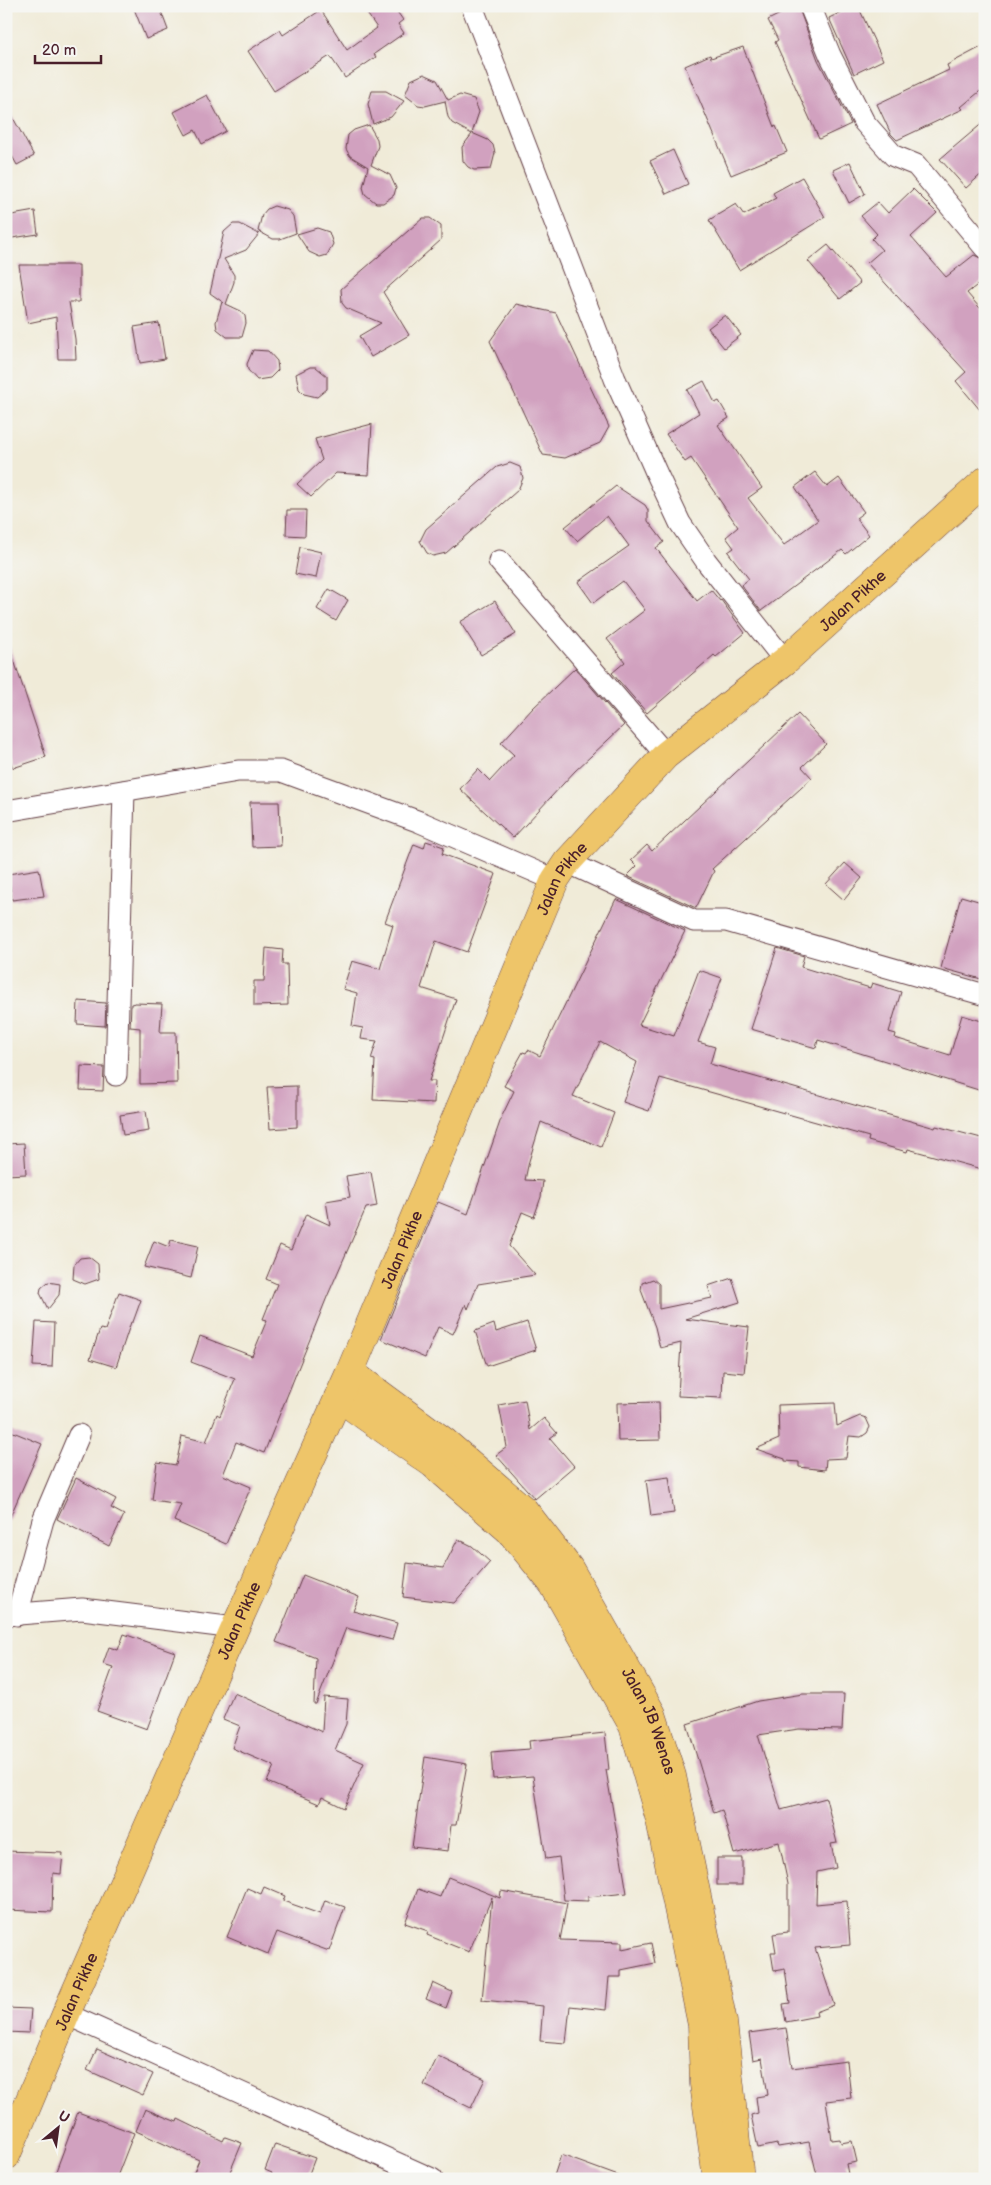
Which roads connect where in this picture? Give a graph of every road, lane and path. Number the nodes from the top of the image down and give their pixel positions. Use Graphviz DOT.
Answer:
graph roads {
  1 [pos="472,6"];
  2 [pos="810,6"];
  3 [pos="985,248"];
  4 [pos="985,481"];
  5 [pos="499,561"];
  6 [pos="786,661"];
  7 [pos="666,755"];
  8 [pos="124,792"];
  9 [pos="6,811"];
  10 [pos="561,871"];
  11 [pos="985,995"];
  12 [pos="116,1075"];
  13 [pos="350,1372"];
  14 [pos="338,1398"];
  15 [pos="79,1436"];
  16 [pos="12,1615"];
  17 [pos="236,1628"];
  18 [pos="66,2014"];
  19 [pos="713,2024"];
  20 [pos="6,2156"];
  21 [pos="432,2179"];
  22 [pos="717,2179"];
  23 [pos="740,2179"];
  1 -- 6 [label="street"];
  2 -- 3 [label="street"];
  4 -- 6 [label="main road, Jalan Pikhe"];
  5 -- 7 [label="street"];
  6 -- 7 [label="main road, Jalan Pikhe"];
  7 -- 10 [label="main road, Jalan Pikhe"];
  8 -- 9 [label="street"];
  8 -- 10 [label="street"];
  8 -- 12 [label="street"];
  10 -- 11 [label="street"];
  10 -- 13 [label="main road, Jalan Pikhe"];
  13 -- 14 [label="main road, Jalan Pikhe"];
  13 -- 19 [label="main road, Jalan JB Wenas"];
  14 -- 17 [label="main road, Jalan Pikhe"];
  14 -- 19 [label="main road, Jalan JB Wenas"];
  15 -- 16 [label="street"];
  16 -- 17 [label="street"];
  17 -- 18 [label="main road, Jalan Pikhe"];
  18 -- 20 [label="main road, Jalan Pikhe"];
  18 -- 21 [label="street"];
  19 -- 22 [label="main road, Jalan JB Wenas"];
  19 -- 23 [label="main road, Jalan JB Wenas"];
}
